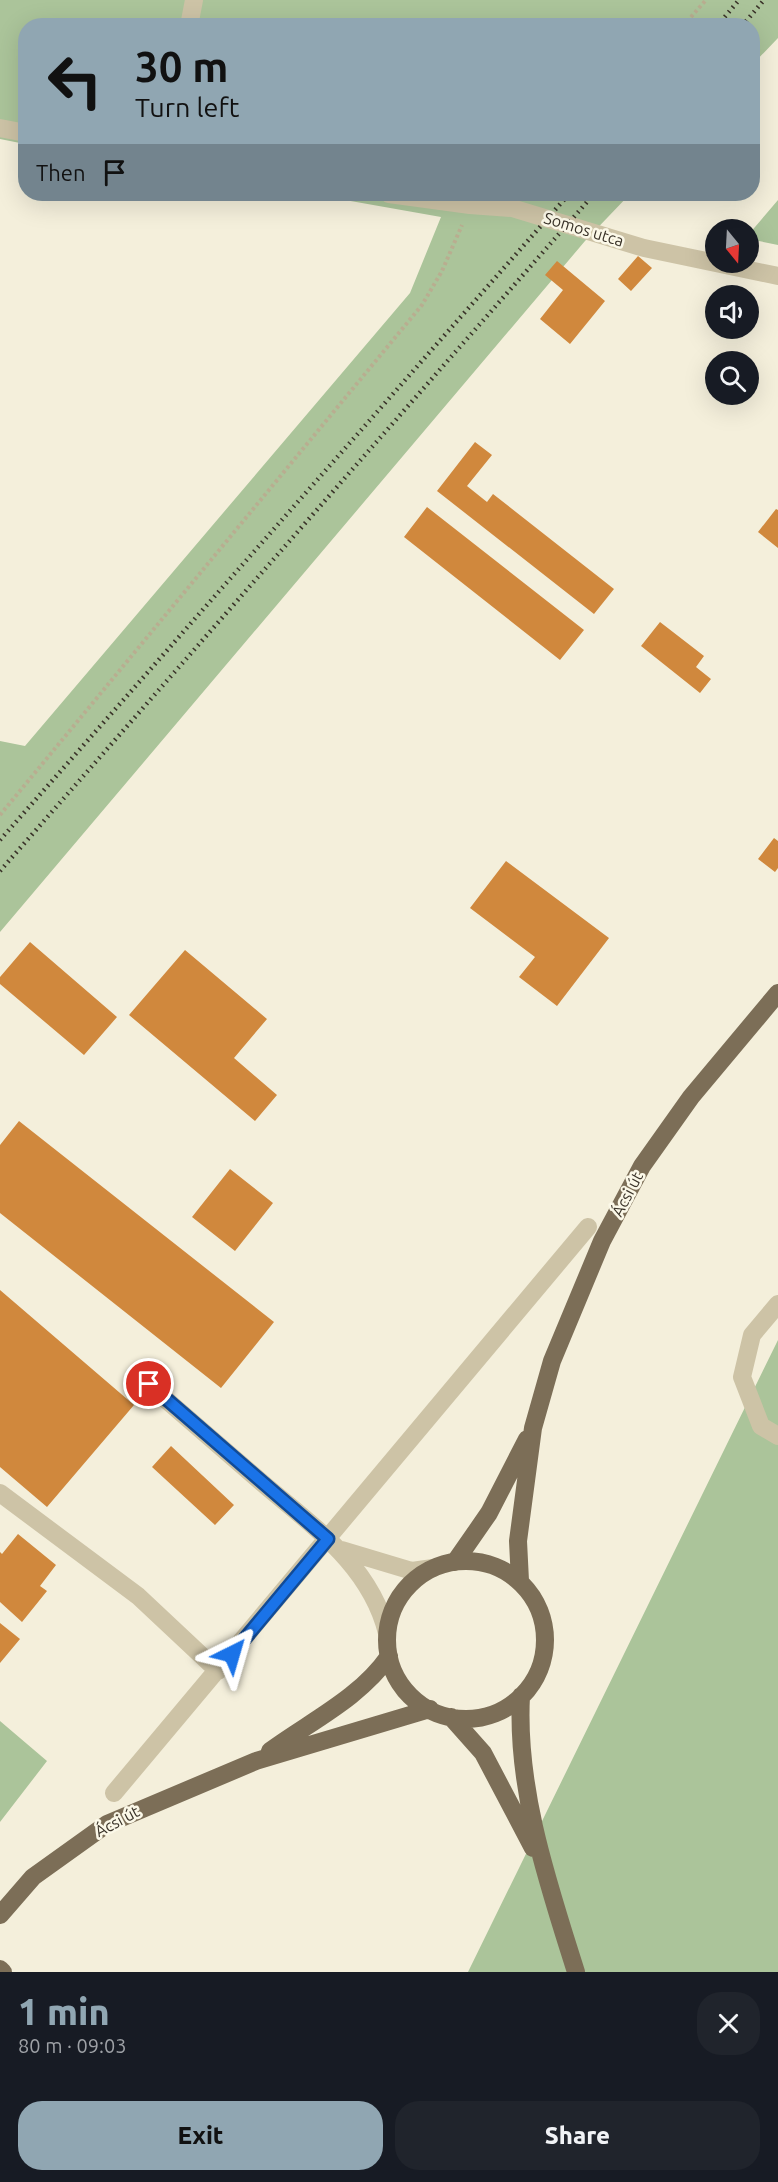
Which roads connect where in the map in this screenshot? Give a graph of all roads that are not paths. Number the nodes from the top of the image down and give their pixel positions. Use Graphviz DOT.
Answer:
graph roads {
  1 [pos="194,0"];
  2 [pos="191,18"];
  3 [pos="0,128"];
  4 [pos="18,131"];
  5 [pos="441,201"];
  6 [pos="778,276"];
  7 [pos="778,993"];
  8 [pos="588,1227"];
  9 [pos="778,1304"];
  10 [pos="149,1384"];
  11 [pos="533,1428"];
  12 [pos="778,1436"];
  13 [pos="0,1493"];
  14 [pos="334,1544"];
  15 [pos="455,1562"];
  16 [pos="433,1568"];
  17 [pos="520,1581"];
  18 [pos="387,1632"];
  19 [pos="389,1656"];
  20 [pos="218,1671"];
  21 [pos="521,1696"];
  22 [pos="429,1709"];
  23 [pos="451,1717"];
  24 [pos="256,1761"];
  25 [pos="114,1793"];
  26 [pos="545,1872"];
  27 [pos="0,1915"];
  28 [pos="576,1972"];
  1 -- 2 [label="street"];
  3 -- 4 [label="street"];
  5 -- 6 [label="street, Somos utca"];
  7 -- 11 [label="main road, Ácsi út"];
  8 -- 14 [label="street"];
  9 -- 12 [label="street"];
  10 -- 14 [label="street"];
  11 -- 15 [label="main road, Ácsi út"];
  11 -- 17 [label="main road, Ácsi út"];
  13 -- 20 [label="street"];
  14 -- 16 [label="street"];
  14 -- 18 [label="street"];
  14 -- 20 [label="street"];
  15 -- 16 [label="main road"];
  15 -- 17 [label="main road"];
  16 -- 18 [label="main road"];
  17 -- 21 [label="main road"];
  18 -- 19 [label="main road"];
  19 -- 22 [label="main road"];
  19 -- 24 [label="main road, Ácsi út"];
  20 -- 25 [label="street"];
  21 -- 23 [label="main road"];
  21 -- 26 [label="main road"];
  22 -- 23 [label="main road"];
  22 -- 24 [label="main road, Ácsi út"];
  23 -- 26 [label="main road"];
  24 -- 27 [label="main road, Ácsi út"];
  26 -- 28 [label="main road"];
}
